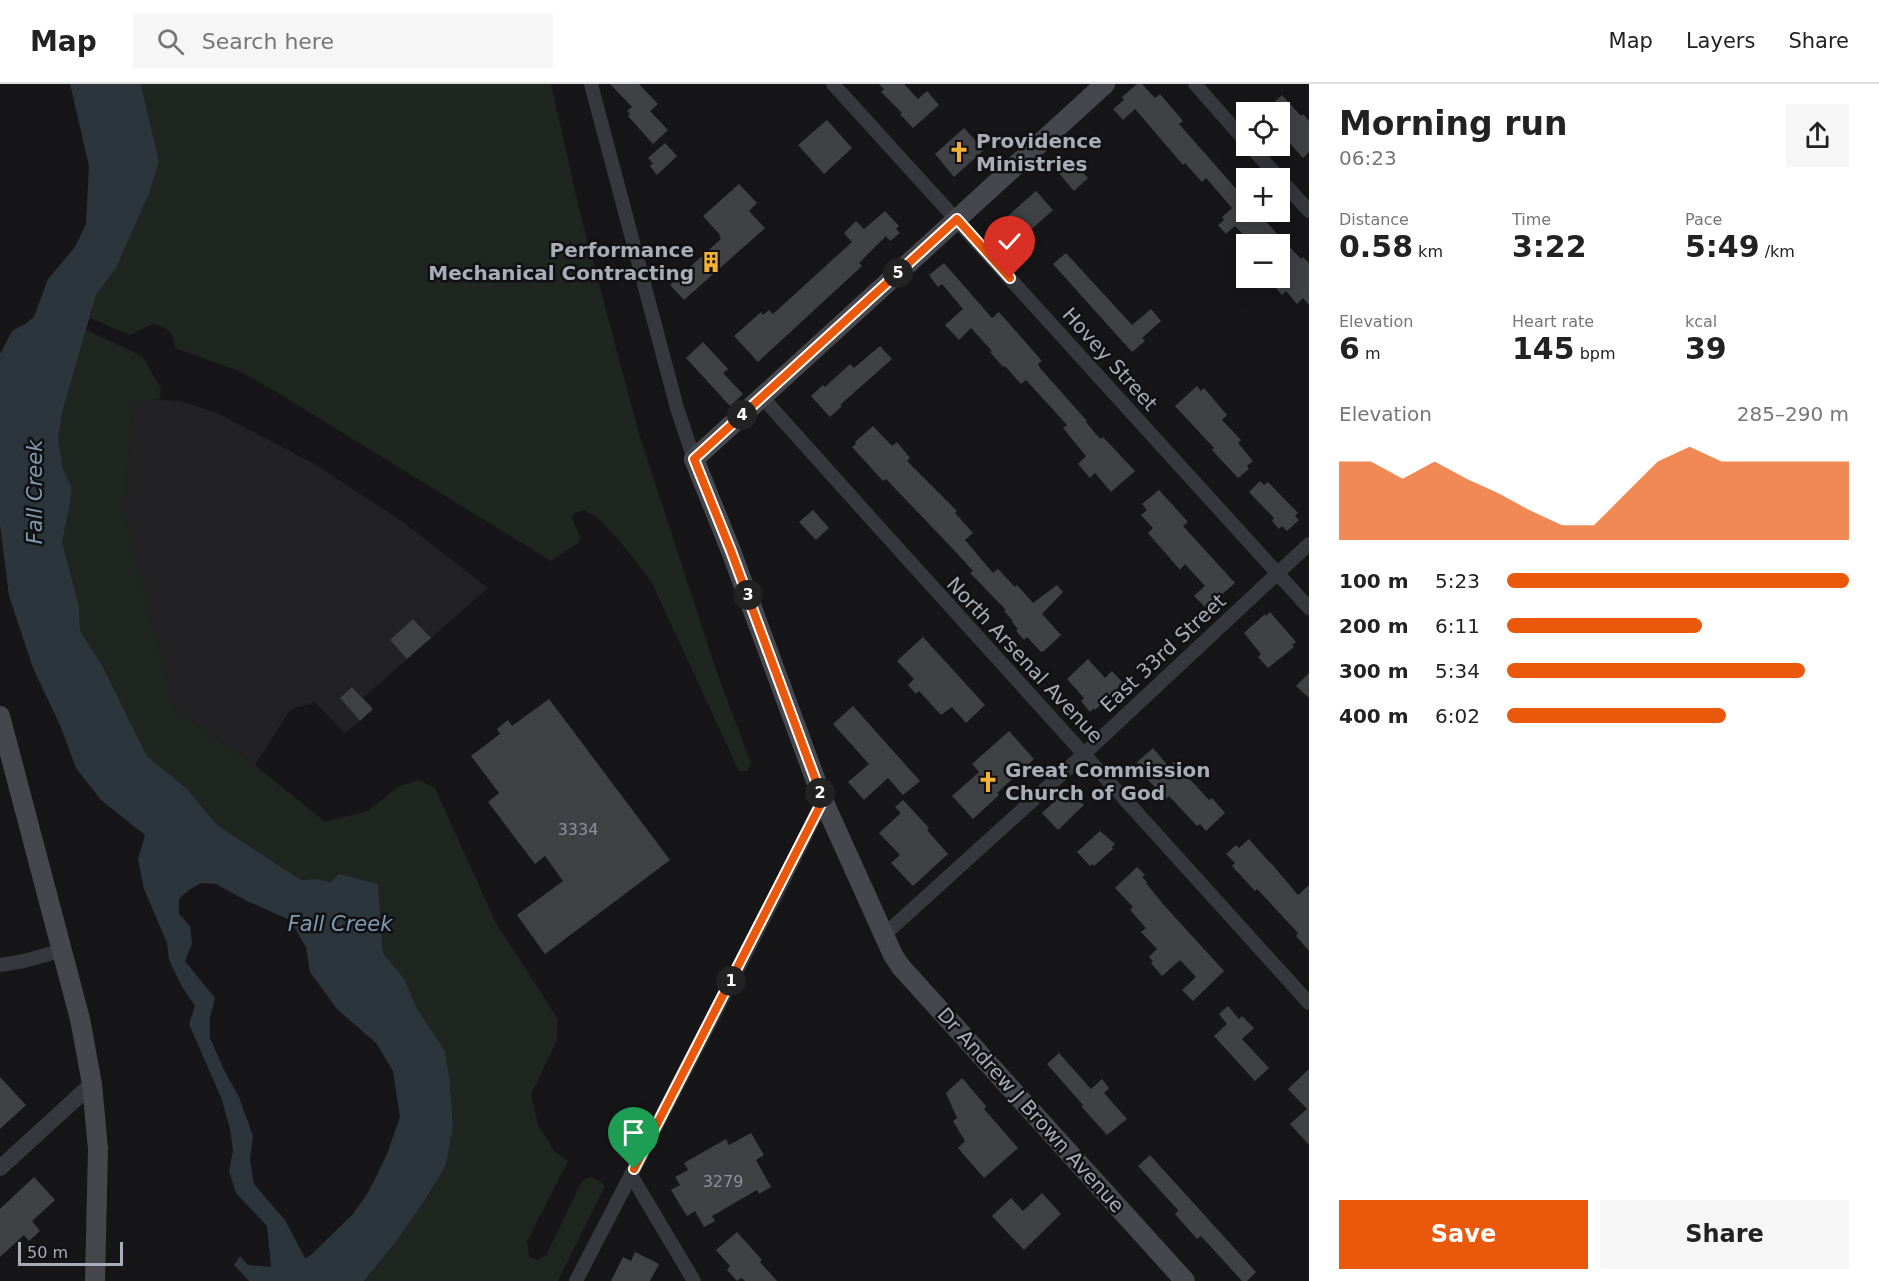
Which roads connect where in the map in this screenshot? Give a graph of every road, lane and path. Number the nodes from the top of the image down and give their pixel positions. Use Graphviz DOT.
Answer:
graph roads {
  1 [pos="591,84"];
  2 [pos="833,84"];
  3 [pos="1105,84"];
  4 [pos="1195,84"];
  5 [pos="1236,131"];
  6 [pos="1259,156"];
  7 [pos="1309,211"];
  8 [pos="957,219"];
  9 [pos="762,397"];
  10 [pos="694,459"];
  11 [pos="1309,544"];
  12 [pos="1278,573"];
  13 [pos="1309,608"];
  14 [pos="0,716"];
  15 [pos="1085,753"];
  16 [pos="823,800"];
  17 [pos="884,935"];
  18 [pos="63,950"];
  19 [pos="0,965"];
  20 [pos="1309,1003"];
  21 [pos="92,1084"];
  22 [pos="0,1168"];
  23 [pos="631,1175"];
  24 [pos="95,1281"];
  25 [pos="576,1281"];
  26 [pos="694,1281"];
  27 [pos="1185,1281"];
  1 -- 10 [label="street"];
  2 -- 8 [label="street, Hovey Street"];
  3 -- 8 [label="main road"];
  4 -- 5 [label="street"];
  6 -- 7 [label="street"];
  8 -- 9 [label="main road"];
  8 -- 12 [label="street, Hovey Street"];
  9 -- 10 [label="main road"];
  9 -- 15 [label="street, North Arsenal Avenue"];
  10 -- 16 [label="main road, Dr Andrew J Brown Avenue"];
  11 -- 12 [label="street, East 33rd Street"];
  12 -- 13 [label="street, Hovey Street"];
  12 -- 15 [label="street, East 33rd Street"];
  14 -- 18 [label="main road"];
  15 -- 17 [label="street, East 33rd Street"];
  15 -- 20 [label="street, North Arsenal Avenue"];
  16 -- 17 [label="main road, Dr Andrew J Brown Avenue"];
  16 -- 23 [label="street"];
  17 -- 27 [label="main road, Dr Andrew J Brown Avenue"];
  18 -- 19 [label="street"];
  18 -- 21 [label="main road"];
  21 -- 22 [label="street"];
  21 -- 24 [label="main road"];
  23 -- 25 [label="street"];
  23 -- 26 [label="street"];
}
